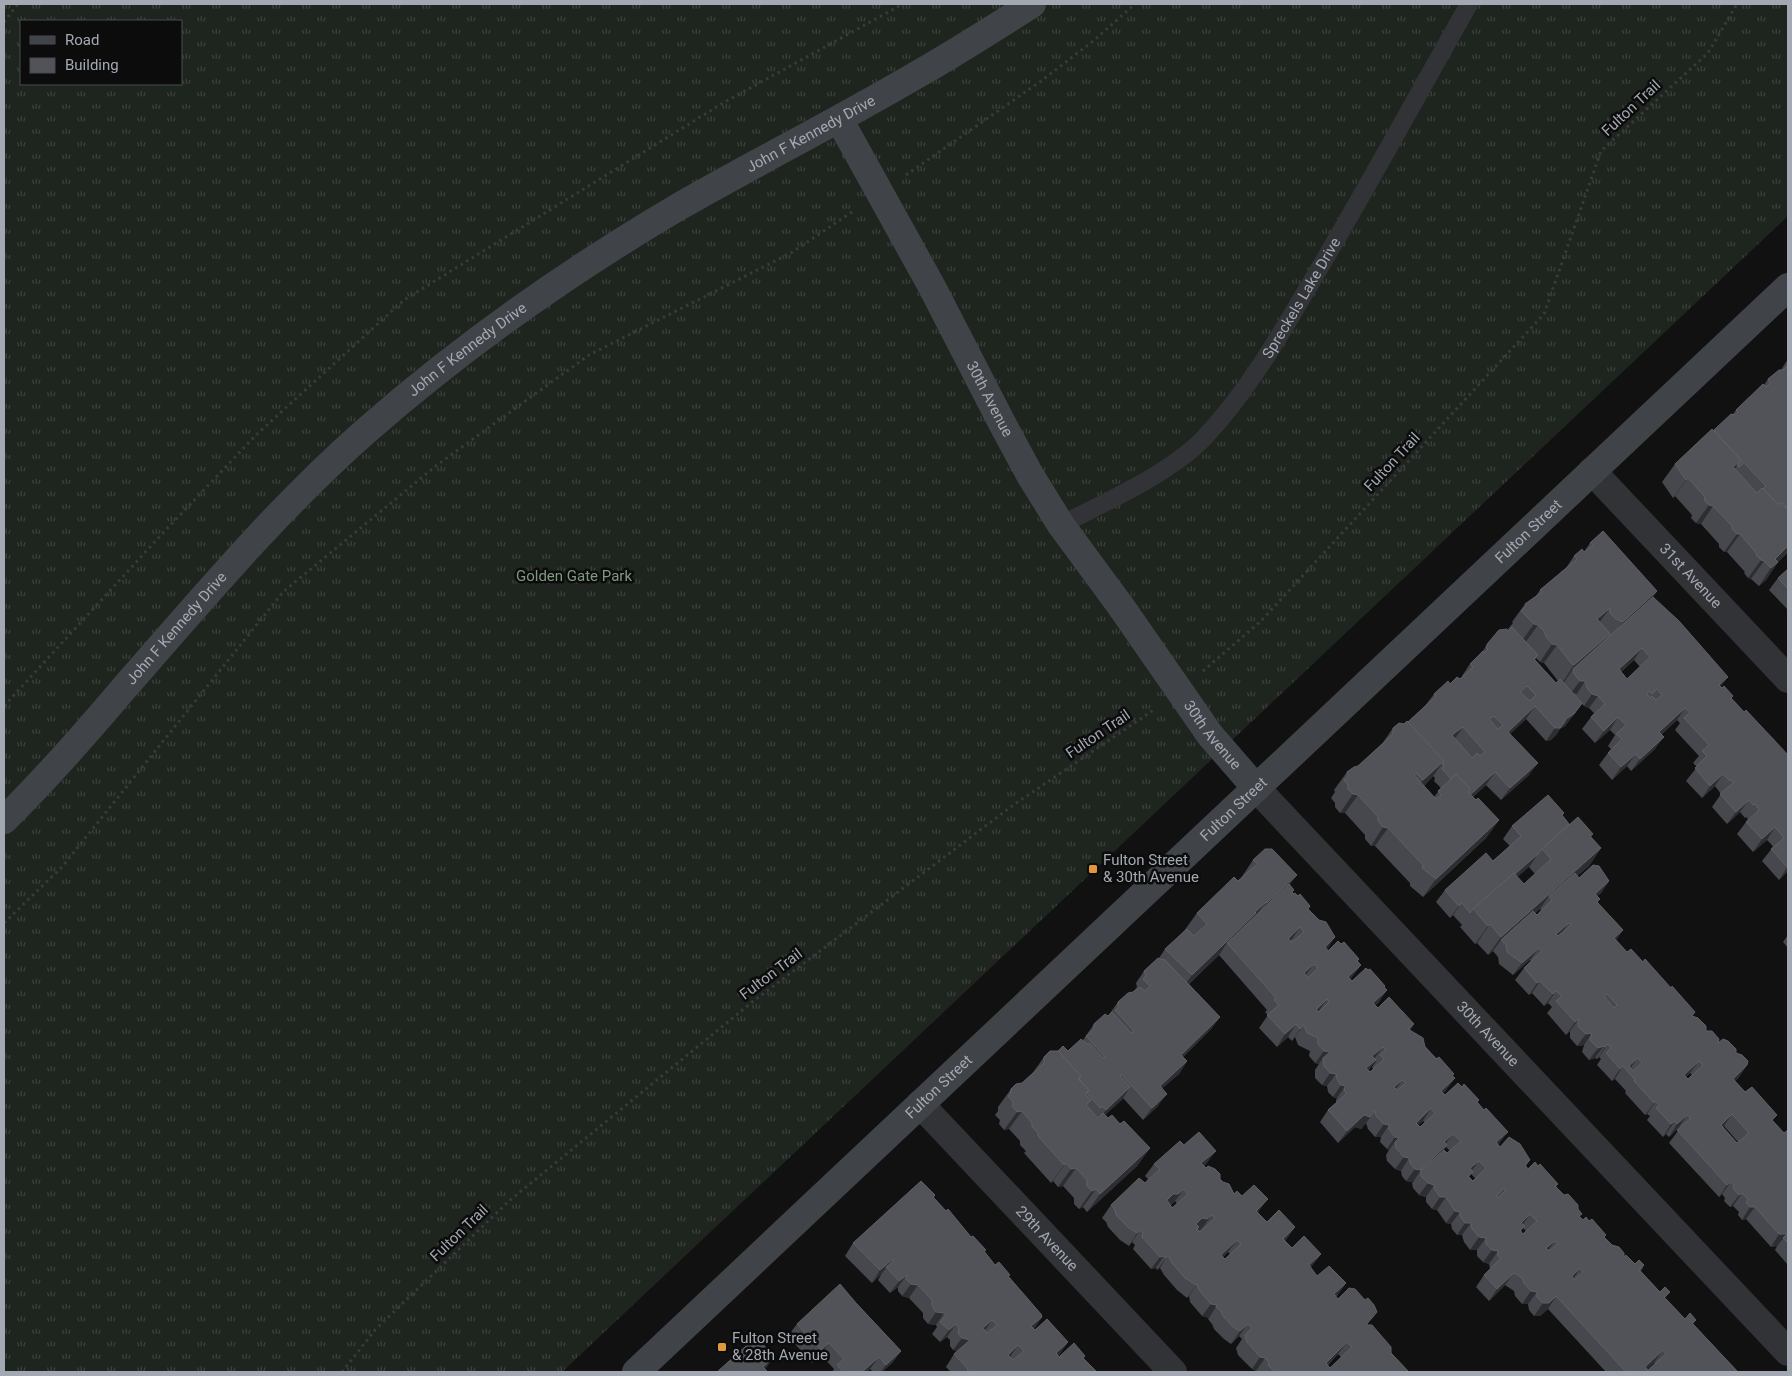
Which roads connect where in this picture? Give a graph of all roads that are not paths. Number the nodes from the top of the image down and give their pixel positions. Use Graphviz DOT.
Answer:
graph roads {
  1 [pos="1032,4"];
  2 [pos="1469,4"];
  3 [pos="839,119"];
  4 [pos="1788,287"];
  5 [pos="1592,471"];
  6 [pos="1061,525"];
  7 [pos="1788,679"];
  8 [pos="1256,788"];
  9 [pos="4,820"];
  10 [pos="920,1104"];
  11 [pos="1788,1352"];
  12 [pos="636,1372"];
  13 [pos="1173,1372"];
  1 -- 3 [label="street, John F Kennedy Drive"];
  2 -- 6 [label="lane, Spreckels Lake Drive"];
  3 -- 6 [label="street, 30th Avenue"];
  3 -- 9 [label="street, John F Kennedy Drive"];
  4 -- 5 [label="street, Fulton Street"];
  5 -- 7 [label="street, 31st Avenue"];
  5 -- 8 [label="street, Fulton Street"];
  6 -- 8 [label="street, 30th Avenue"];
  8 -- 10 [label="street, Fulton Street"];
  8 -- 11 [label="street, 30th Avenue"];
  10 -- 12 [label="street, Fulton Street"];
  10 -- 13 [label="street, 29th Avenue"];
}
